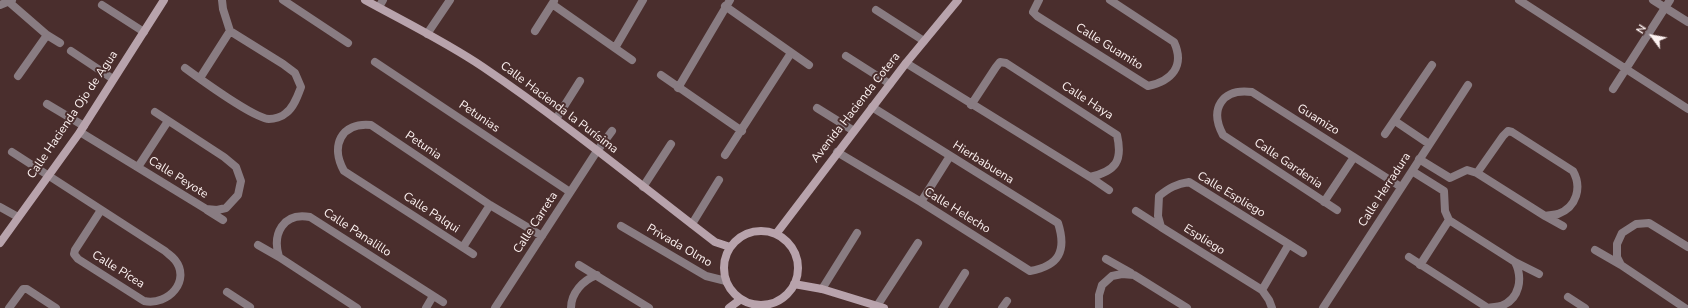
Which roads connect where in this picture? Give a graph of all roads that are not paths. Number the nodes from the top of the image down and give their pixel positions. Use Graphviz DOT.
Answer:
graph roads {
  1 [pos="164,0"];
  2 [pos="222,0"];
  3 [pos="282,0"];
  4 [pos="365,0"];
  5 [pos="450,0"];
  6 [pos="643,0"];
  7 [pos="958,0"];
  8 [pos="1039,0"];
  9 [pos="1110,0"];
  10 [pos="1519,0"];
  11 [pos="1653,0"];
  12 [pos="1670,0"];
  13 [pos="10,1"];
  14 [pos="553,2"];
  15 [pos="728,3"];
  16 [pos="381,4"];
  17 [pos="0,5"];
  18 [pos="102,6"];
  19 [pos="1665,8"];
  20 [pos="876,10"];
  21 [pos="1688,22"];
  22 [pos="230,31"];
  23 [pos="535,31"];
  24 [pos="144,32"];
  25 [pos="428,34"];
  26 [pos="47,35"];
  27 [pos="924,41"];
  28 [pos="60,43"];
  29 [pos="348,43"];
  30 [pos="614,48"];
  31 [pos="72,51"];
  32 [pos="791,53"];
  33 [pos="846,56"];
  34 [pos="632,60"];
  35 [pos="375,62"];
  36 [pos="906,63"];
  37 [pos="809,65"];
  38 [pos="1432,66"];
  39 [pos="185,68"];
  40 [pos="1626,69"];
  41 [pos="18,76"];
  42 [pos="661,76"];
  43 [pos="200,78"];
  44 [pos="114,79"];
  45 [pos="580,82"];
  46 [pos="890,84"];
  47 [pos="1468,85"];
  48 [pos="678,88"];
  49 [pos="1613,89"];
  50 [pos="1220,102"];
  51 [pos="47,104"];
  52 [pos="970,104"];
  53 [pos="817,108"];
  54 [pos="872,108"];
  55 [pos="1688,109"];
  56 [pos="155,112"];
  57 [pos="556,119"];
  58 [pos="168,121"];
  59 [pos="1395,121"];
  60 [pos="82,129"];
  61 [pos="612,131"];
  62 [pos="742,131"];
  63 [pos="854,131"];
  64 [pos="1385,134"];
  65 [pos="340,136"];
  66 [pos="671,144"];
  67 [pos="1429,144"];
  68 [pos="597,151"];
  69 [pos="12,152"];
  70 [pos="837,152"];
  71 [pos="725,156"];
  72 [pos="950,156"];
  73 [pos="1354,157"];
  74 [pos="1419,159"];
  75 [pos="138,167"];
  76 [pos="1412,171"];
  77 [pos="1477,173"];
  78 [pos="48,175"];
  79 [pos="1090,177"];
  80 [pos="719,180"];
  81 [pos="643,187"];
  82 [pos="1401,187"];
  83 [pos="1109,190"];
  84 [pos="570,192"];
  85 [pos="920,202"];
  86 [pos="1324,202"];
  87 [pos="490,205"];
  88 [pos="0,207"];
  89 [pos="102,210"];
  90 [pos="206,210"];
  91 [pos="1337,210"];
  92 [pos="1136,211"];
  93 [pos="1546,216"];
  94 [pos="18,218"];
  95 [pos="223,220"];
  96 [pos="1450,220"];
  97 [pos="692,224"];
  98 [pos="621,226"];
  99 [pos="1563,226"];
  100 [pos="1161,227"];
  101 [pos="857,232"];
  102 [pos="776,234"];
  103 [pos="542,236"];
  104 [pos="0,242"];
  105 [pos="918,243"];
  106 [pos="1289,244"];
  107 [pos="258,245"];
  108 [pos="463,247"];
  109 [pos="730,247"];
  110 [pos="1688,247"];
  111 [pos="1595,250"];
  112 [pos="1060,252"];
  113 [pos="1303,253"];
  114 [pos="473,254"];
  115 [pos="279,257"];
  116 [pos="1409,257"];
  117 [pos="1106,259"];
  118 [pos="1515,262"];
  119 [pos="579,265"];
  120 [pos="1420,265"];
  121 [pos="1621,265"];
  122 [pos="965,273"];
  123 [pos="1539,274"];
  124 [pos="597,275"];
  125 [pos="1134,275"];
  126 [pos="726,281"];
  127 [pos="794,284"];
  128 [pos="822,289"];
  129 [pos="1262,290"];
  130 [pos="228,292"];
  131 [pos="433,296"];
  132 [pos="1568,298"];
  133 [pos="741,300"];
  134 [pos="443,302"];
  135 [pos="160,305"];
  136 [pos="881,307"];
  137 [pos="9,308"];
  138 [pos="56,308"];
  139 [pos="237,308"];
  140 [pos="251,308"];
  141 [pos="357,308"];
  142 [pos="426,308"];
  143 [pos="495,308"];
  144 [pos="571,308"];
  145 [pos="649,308"];
  146 [pos="729,308"];
  147 [pos="943,308"];
  148 [pos="1099,308"];
  149 [pos="1187,308"];
  150 [pos="1272,308"];
  151 [pos="1323,308"];
  152 [pos="1585,308"];
  153 [pos="1685,308"];
  1 -- 24 [label="street, Calle Hacienda Ojo de Agua"];
  2 -- 22 [label="street"];
  3 -- 29 [label="street"];
  4 -- 16 [label="street, Calle Hacienda la Purísima"];
  5 -- 25 [label="street"];
  6 -- 30 [label="street"];
  7 -- 27 [label="street, Avenida Hacienda Cotera"];
  8 -- 9 [label="street, Calle Guamito"];
  10 -- 40 [label="street"];
  11 -- 19 [label="street"];
  12 -- 19 [label="street"];
  13 -- 17 [label="street"];
  13 -- 26 [label="street"];
  14 -- 23 [label="street"];
  14 -- 30 [label="street"];
  15 -- 32 [label="street"];
  15 -- 48 [label="street"];
  16 -- 25 [label="street, Calle Hacienda la Purísima"];
  18 -- 24 [label="street"];
  19 -- 21 [label="street"];
  19 -- 40 [label="street"];
  20 -- 27 [label="street"];
  22 -- 43 [label="street"];
  22 -- 43 [label="street"];
  24 -- 44 [label="street, Calle Hacienda Ojo de Agua"];
  25 -- 57 [label="street, Calle Hacienda la Purísima"];
  26 -- 28 [label="street"];
  26 -- 41 [label="street"];
  27 -- 36 [label="street, Avenida Hacienda Cotera"];
  30 -- 34 [label="street"];
  31 -- 44 [label="street"];
  32 -- 37 [label="street"];
  32 -- 62 [label="street"];
  33 -- 46 [label="street"];
  35 -- 84 [label="street, Petunias"];
  36 -- 46 [label="street, Avenida Hacienda Cotera"];
  36 -- 52 [label="street"];
  38 -- 59 [label="street"];
  39 -- 43 [label="street"];
  40 -- 49 [label="street"];
  40 -- 55 [label="street"];
  42 -- 48 [label="street"];
  44 -- 60 [label="street, Calle Hacienda Ojo de Agua"];
  45 -- 57 [label="street"];
  46 -- 54 [label="street, Avenida Hacienda Cotera"];
  47 -- 67 [label="street, Calle Herradura"];
  48 -- 62 [label="street"];
  50 -- 73 [label="street, Guamizo"];
  50 -- 86 [label="street, Calle Gardenia"];
  51 -- 60 [label="street, Calle Peyote"];
  52 -- 79 [label="street"];
  52 -- 79 [label="street, Calle Haya"];
  53 -- 63 [label="street"];
  54 -- 63 [label="street, Avenida Hacienda Cotera"];
  54 -- 72 [label="street, Hierbabuena"];
  56 -- 58 [label="street"];
  57 -- 68 [label="street, Calle Hacienda la Purísima"];
  58 -- 75 [label="street, Calle Peyote"];
  58 -- 90 [label="street, Calle Peyote"];
  59 -- 64 [label="street"];
  59 -- 67 [label="street"];
  60 -- 75 [label="street, Calle Peyote"];
  60 -- 78 [label="street, Calle Hacienda Ojo de Agua"];
  61 -- 68 [label="street, Calle Carreta"];
  62 -- 71 [label="street"];
  63 -- 70 [label="street, Avenida Hacienda Cotera"];
  65 -- 87 [label="street, Petunia"];
  65 -- 108 [label="street, Calle Palqui"];
  66 -- 81 [label="street"];
  67 -- 74 [label="street, Calle Herradura"];
  68 -- 81 [label="street, Calle Hacienda la Purísima"];
  68 -- 84 [label="street, Calle Carreta"];
  69 -- 78 [label="street, Calle Pícea"];
  70 -- 85 [label="street, Calle Helecho"];
  70 -- 102 [label="street, Avenida Hacienda Cotera"];
  72 -- 85 [label="street"];
  72 -- 112 [label="street, Hierbabuena"];
  73 -- 82 [label="street, Guamizo"];
  73 -- 86 [label="street, Calle Gardenia"];
  74 -- 76 [label="street, Calle Herradura"];
  74 -- 77 [label="street"];
  75 -- 90 [label="street, Calle Peyote"];
  76 -- 82 [label="street, Calle Herradura"];
  76 -- 96 [label="street"];
  77 -- 93 [label="street"];
  77 -- 93 [label="street"];
  78 -- 89 [label="street, Calle Pícea"];
  78 -- 94 [label="street, Calle Hacienda Ojo de Agua"];
  79 -- 83 [label="street"];
  80 -- 97 [label="street"];
  81 -- 97 [label="street, Calle Hacienda la Purísima"];
  82 -- 151 [label="street, Calle Herradura"];
  84 -- 103 [label="street, Calle Carreta"];
  85 -- 112 [label="street, Calle Helecho"];
  86 -- 91 [label="street"];
  87 -- 103 [label="street"];
  87 -- 108 [label="street, Calle Palqui"];
  88 -- 94 [label="street"];
  89 -- 135 [label="street, Calle Pícea"];
  89 -- 135 [label="street, Calle Pícea"];
  90 -- 95 [label="street, Calle Peyote"];
  92 -- 100 [label="street, Espliego"];
  93 -- 99 [label="street"];
  94 -- 104 [label="street, Calle Hacienda Ojo de Agua"];
  96 -- 118 [label="street"];
  96 -- 120 [label="street"];
  97 -- 109 [label="street, Calle Hacienda la Purísima"];
  98 -- 126 [label="street, Privada Olmo"];
  100 -- 106 [label="street, Calle Espliego"];
  100 -- 129 [label="street, Espliego"];
  101 -- 128 [label="street"];
  102 -- 109 [label="street"];
  102 -- 127 [label="street"];
  103 -- 143 [label="street, Calle Carreta"];
  105 -- 136 [label="street"];
  106 -- 113 [label="street, Calle Espliego"];
  106 -- 129 [label="street"];
  107 -- 115 [label="street"];
  108 -- 114 [label="street"];
  109 -- 126 [label="street"];
  110 -- 121 [label="street"];
  111 -- 121 [label="street"];
  115 -- 131 [label="street, Calle Panalillo"];
  115 -- 141 [label="street"];
  116 -- 120 [label="street"];
  117 -- 125 [label="street"];
  118 -- 120 [label="street"];
  118 -- 123 [label="street"];
  119 -- 124 [label="street"];
  121 -- 153 [label="street"];
  122 -- 147 [label="street"];
  124 -- 144 [label="street"];
  124 -- 145 [label="street"];
  125 -- 148 [label="street"];
  125 -- 149 [label="street"];
  126 -- 133 [label="street"];
  127 -- 128 [label="street"];
  127 -- 133 [label="street"];
  128 -- 136 [label="street"];
  129 -- 150 [label="street"];
  130 -- 140 [label="street"];
  131 -- 134 [label="street, Calle Panalillo"];
  131 -- 142 [label="street"];
  132 -- 152 [label="street"];
  133 -- 146 [label="street"];
  137 -- 138 [label="street"];
  139 -- 140 [label="street"];
}
